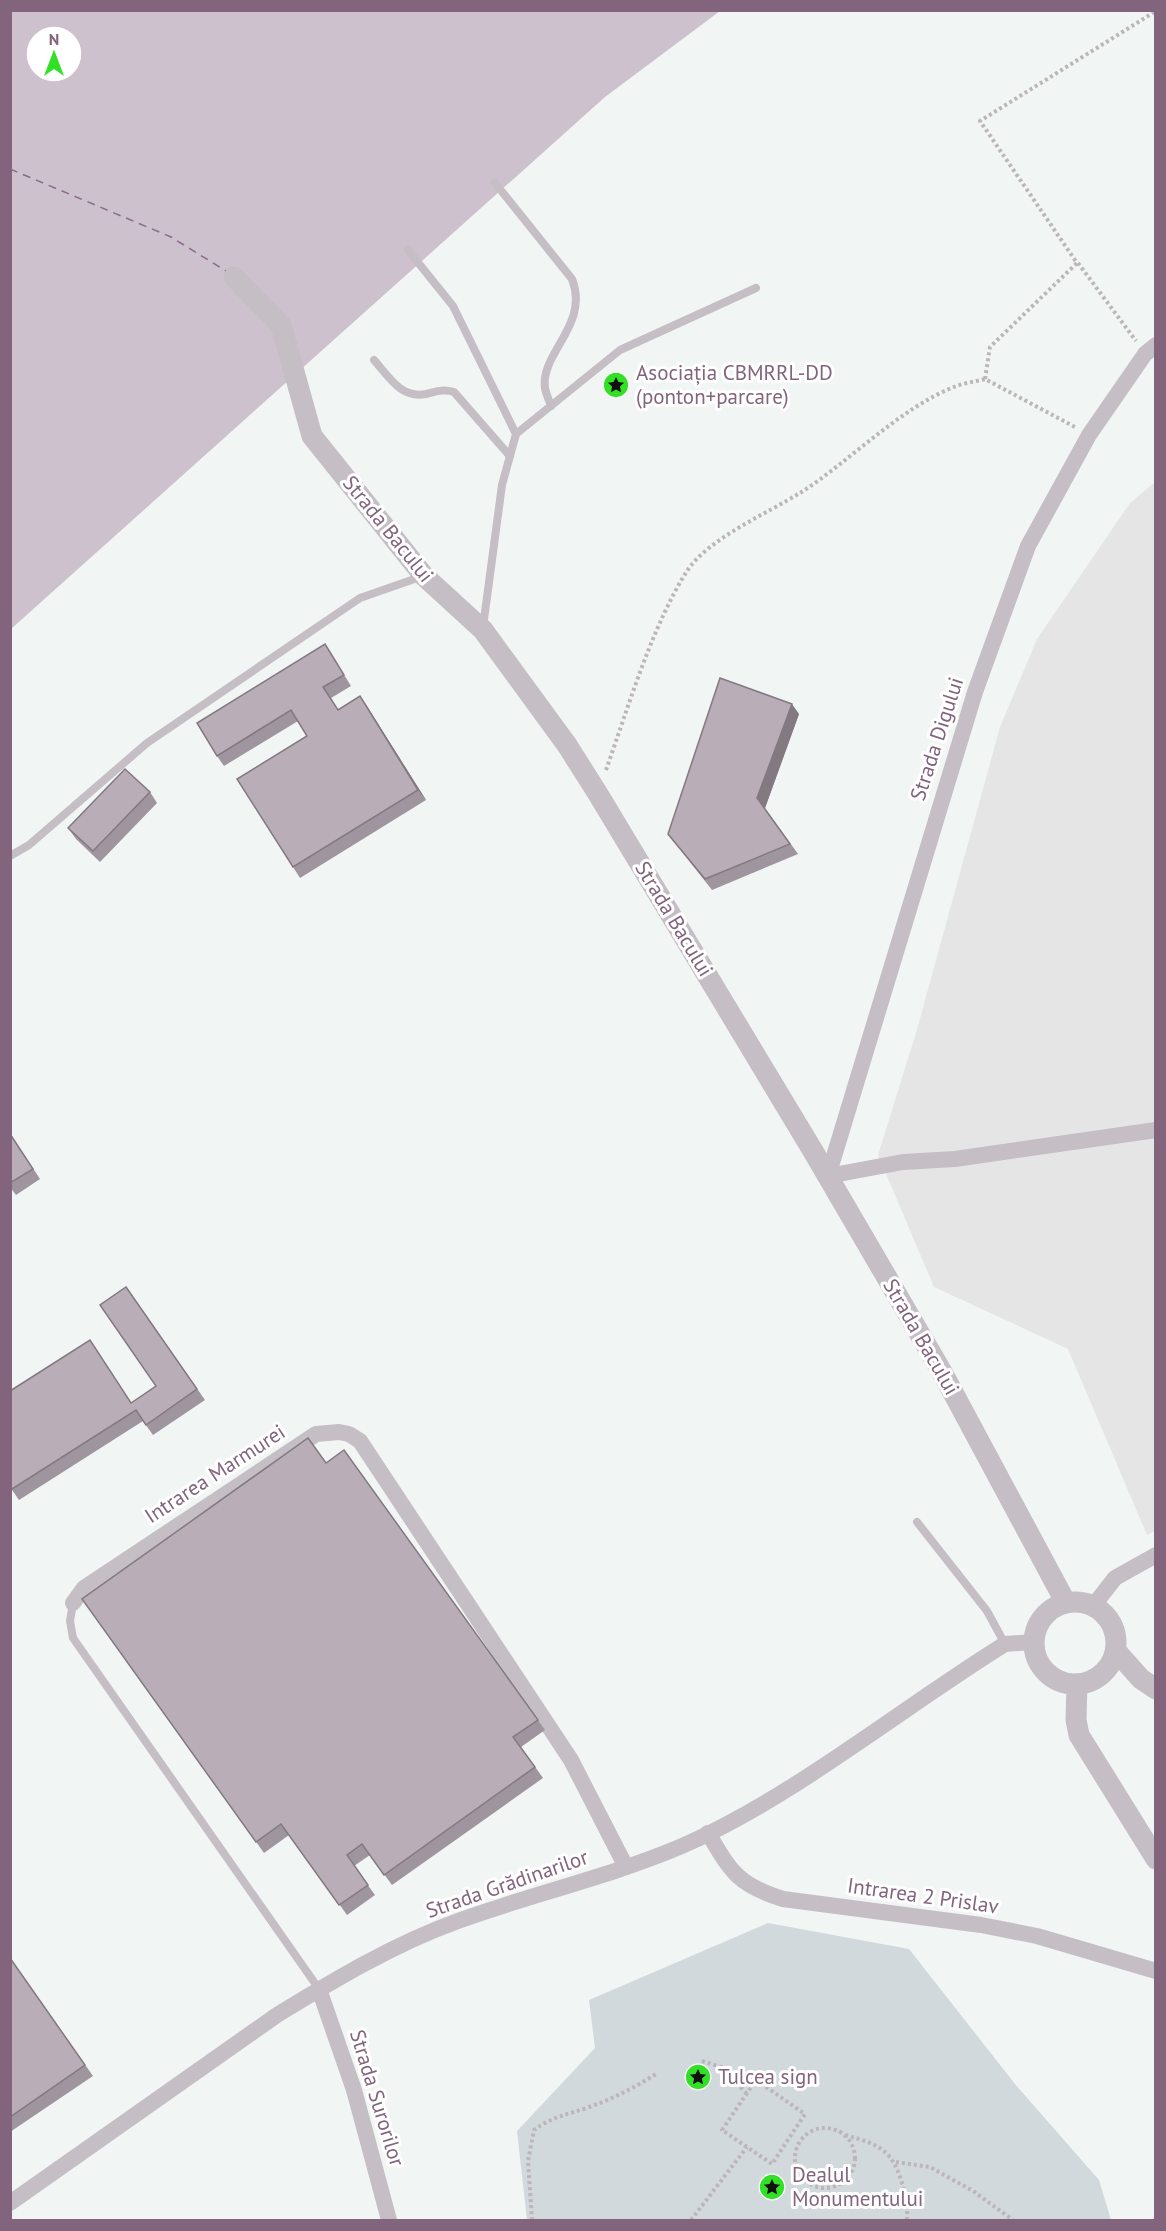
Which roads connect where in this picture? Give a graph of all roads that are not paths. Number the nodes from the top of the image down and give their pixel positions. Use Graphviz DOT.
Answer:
graph roads {
  1 [pos="495,183"];
  2 [pos="408,250"];
  3 [pos="234,277"];
  4 [pos="756,288"];
  5 [pos="1150,350"];
  6 [pos="374,360"];
  7 [pos="551,406"];
  8 [pos="516,434"];
  9 [pos="510,456"];
  10 [pos="424,576"];
  11 [pos="483,630"];
  12 [pos="10,856"];
  13 [pos="1155,1130"];
  14 [pos="828,1176"];
  15 [pos="917,1522"];
  16 [pos="1155,1555"];
  17 [pos="73,1603"];
  18 [pos="1066,1603"];
  19 [pos="1094,1605"];
  20 [pos="1034,1642"];
  21 [pos="1005,1644"];
  22 [pos="1116,1651"];
  23 [pos="1077,1684"];
  24 [pos="1155,1689"];
  25 [pos="708,1833"];
  26 [pos="1155,1859"];
  27 [pos="626,1867"];
  28 [pos="1155,1971"];
  29 [pos="319,1989"];
  30 [pos="10,2203"];
  31 [pos="389,2220"];
  1 -- 7 [label="lane"];
  2 -- 8 [label="lane"];
  3 -- 10 [label="street, Strada Bacului"];
  4 -- 7 [label="lane"];
  5 -- 14 [label="street, Strada Digului"];
  6 -- 9 [label="lane"];
  7 -- 8 [label="lane"];
  8 -- 9 [label="lane"];
  9 -- 11 [label="lane"];
  10 -- 11 [label="street, Strada Bacului"];
  10 -- 12 [label="lane"];
  11 -- 14 [label="street, Strada Bacului"];
  13 -- 14 [label="street"];
  14 -- 18 [label="street, Strada Bacului"];
  15 -- 21 [label="lane"];
  16 -- 19 [label="street"];
  17 -- 27 [label="street, Intrarea Marmurei"];
  17 -- 29 [label="lane, Intrarea Marmurei"];
  18 -- 19 [label="street"];
  18 -- 20 [label="street"];
  19 -- 22 [label="street"];
  20 -- 21 [label="street, Strada Grădinarilor"];
  20 -- 23 [label="street"];
  21 -- 25 [label="street, Strada Grădinarilor"];
  22 -- 23 [label="street"];
  22 -- 24 [label="street"];
  23 -- 26 [label="street"];
  25 -- 27 [label="street, Strada Grădinarilor"];
  25 -- 28 [label="street, Intrarea 2 Prislav"];
  27 -- 29 [label="street, Strada Grădinarilor"];
  29 -- 30 [label="street, Strada Grădinarilor"];
  29 -- 31 [label="street, Strada Surorilor"];
}
